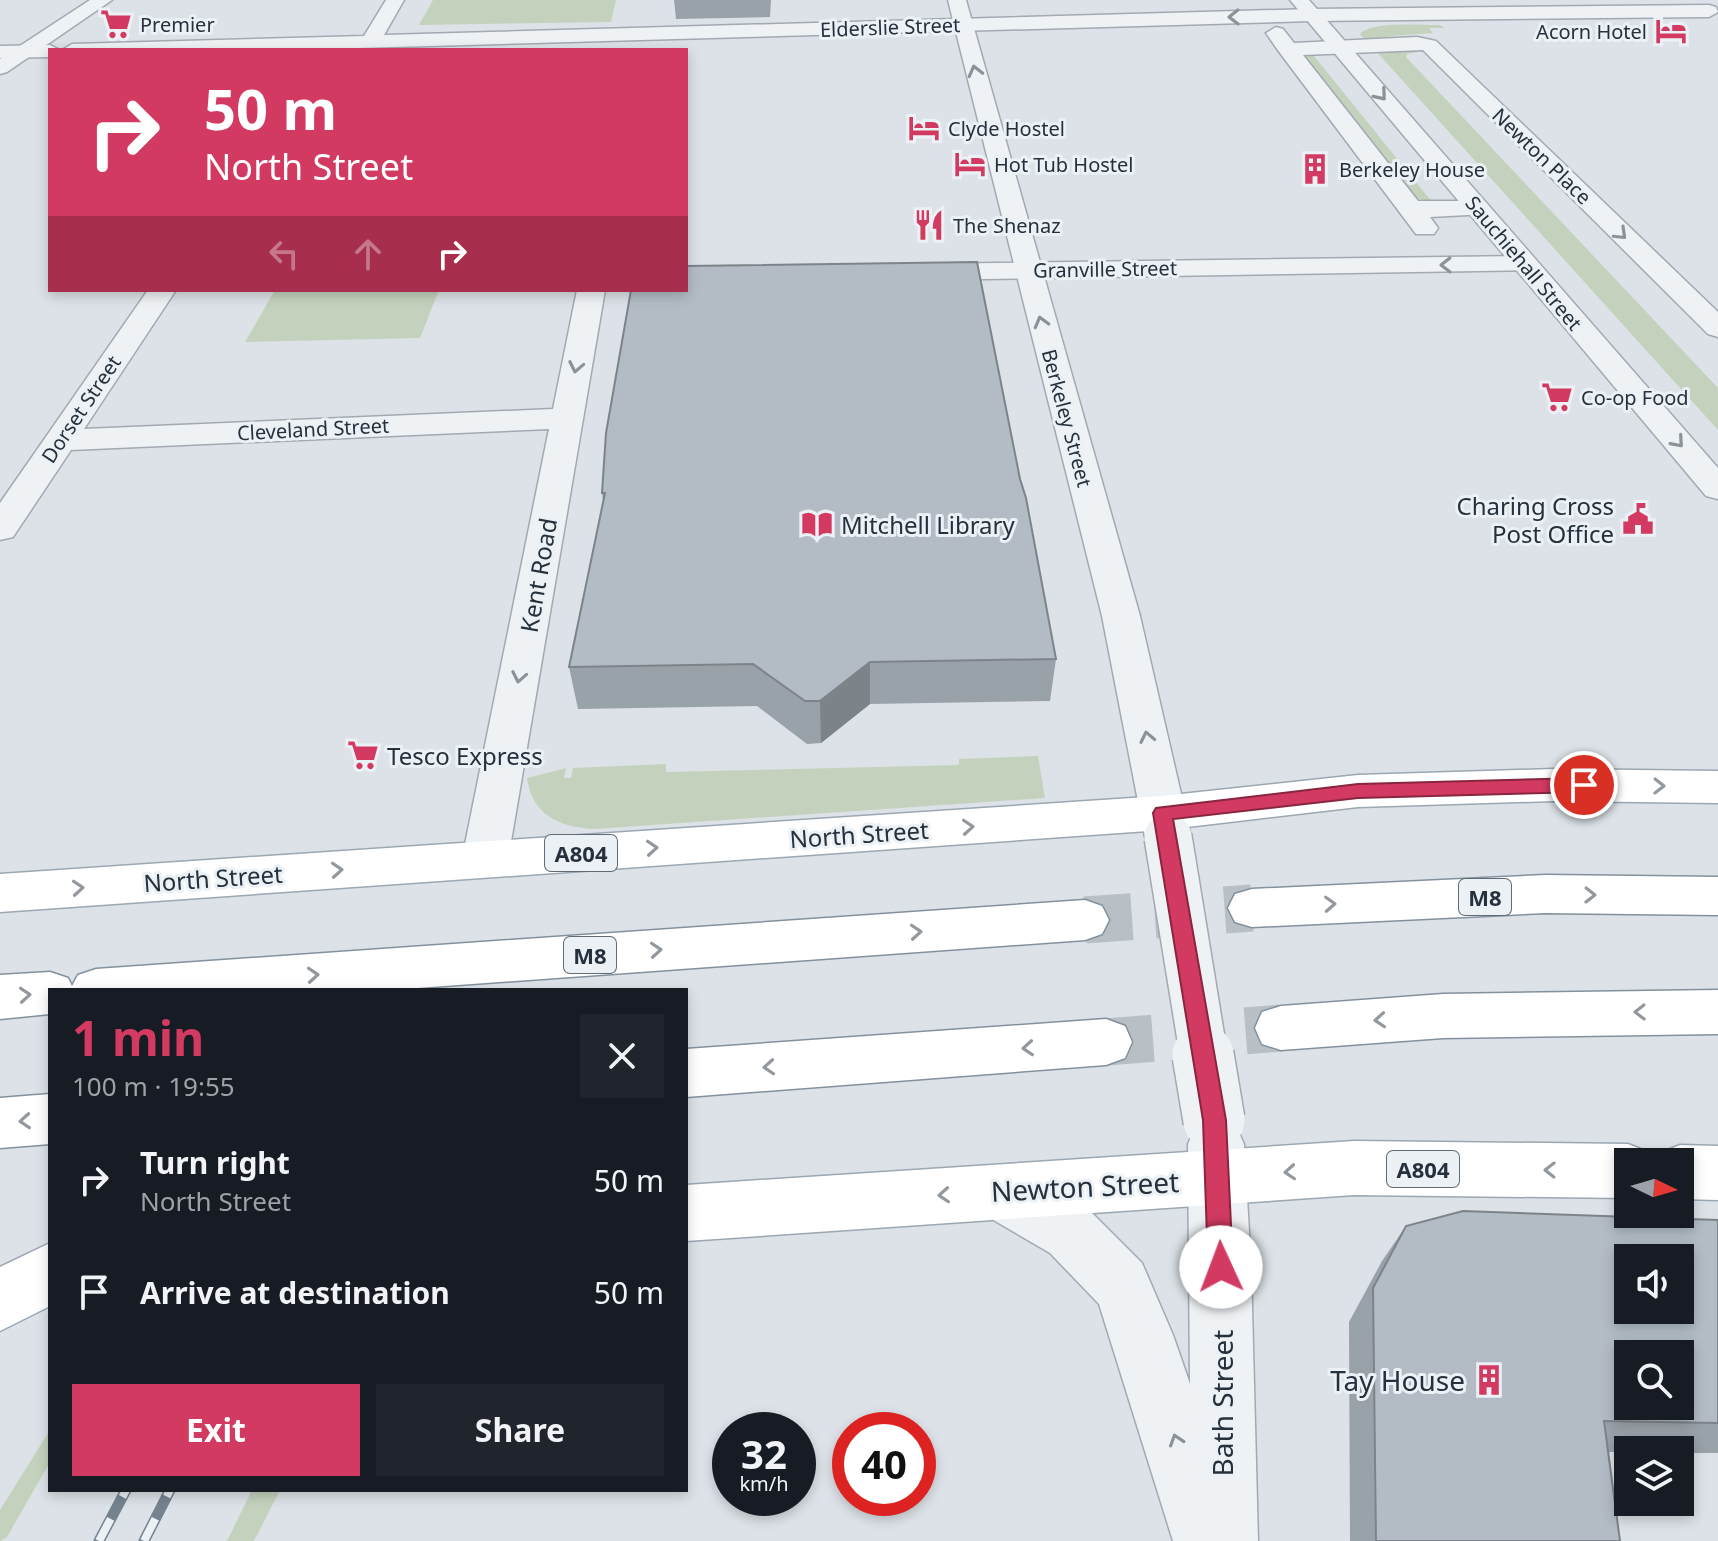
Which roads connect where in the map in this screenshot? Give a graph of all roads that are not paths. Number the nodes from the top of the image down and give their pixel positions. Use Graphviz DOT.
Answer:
graph roads {
  1 [pos="103,0"];
  2 [pos="395,0"];
  3 [pos="1306,7"];
  4 [pos="1390,7"];
  5 [pos="1707,9"];
  6 [pos="960,12"];
  7 [pos="634,33"];
  8 [pos="370,42"];
  9 [pos="327,46"];
  10 [pos="200,48"];
  11 [pos="1341,48"];
  12 [pos="25,51"];
  13 [pos="48,51"];
  14 [pos="0,52"];
  15 [pos="0,68"];
  16 [pos="1478,209"];
  17 [pos="1524,264"];
  18 [pos="1026,271"];
  19 [pos="885,272"];
  20 [pos="161,292"];
  21 [pos="591,292"];
  22 [pos="1569,316"];
  23 [pos="1718,328"];
  24 [pos="567,418"];
  25 [pos="60,440"];
  26 [pos="1718,446"];
  27 [pos="1718,489"];
  28 [pos="0,529"];
  29 [pos="1718,787"];
  30 [pos="1165,825"];
  31 [pos="485,859"];
  32 [pos="0,893"];
  33 [pos="1718,896"];
  34 [pos="1252,908"];
  35 [pos="1085,920"];
  36 [pos="124,988"];
  37 [pos="48,993"];
  38 [pos="0,997"];
  39 [pos="1718,1012"];
  40 [pos="1281,1028"];
  41 [pos="1106,1042"];
  42 [pos="688,1073"];
  43 [pos="48,1119"];
  44 [pos="0,1123"];
  45 [pos="1216,1149"];
  46 [pos="1614,1171"];
  47 [pos="1694,1172"];
  48 [pos="1718,1173"];
  49 [pos="998,1192"];
  50 [pos="688,1213"];
  51 [pos="48,1258"];
  52 [pos="0,1262"];
  53 [pos="48,1274"];
  54 [pos="0,1300"];
  55 [pos="1208,1541"];
  56 [pos="1223,1541"];
  1 -- 12 [label="street"];
  2 -- 8 [label="street"];
  3 -- 4 [label="street, Elderslie Street"];
  3 -- 6 [label="street, Elderslie Street, one-way"];
  3 -- 11 [label="street, Sauchiehall Street"];
  4 -- 5 [label="street, Elderslie Street"];
  6 -- 7 [label="street, Elderslie Street"];
  18 -- 6 [label="street, Berkeley Street, one-way"];
  7 -- 8 [label="street, Elderslie Street"];
  8 -- 9 [label="street, Elderslie Street"];
  9 -- 10 [label="street, Elderslie Street"];
  11 -- 16 [label="street, Sauchiehall Street, one-way"];
  11 -- 16 [label="street, Newton Place"];
  11 -- 23 [label="street, Newton Place, one-way"];
  12 -- 13 [label="street"];
  12 -- 14 [label="street"];
  12 -- 15 [label="street"];
  16 -- 17 [label="street, Sauchiehall Street"];
  17 -- 18 [label="street, Granville Street, one-way"];
  17 -- 22 [label="street, Sauchiehall Street"];
  18 -- 19 [label="street, Granville Street"];
  30 -- 18 [label="street, Berkeley Street, one-way"];
  20 -- 25 [label="street, Dorset Street"];
  21 -- 24 [label="street, Kent Road, one-way"];
  22 -- 26 [label="street"];
  22 -- 27 [label="street, Sauchiehall Street, one-way"];
  24 -- 25 [label="street, Cleveland Street"];
  24 -- 31 [label="street, Kent Road, one-way"];
  25 -- 28 [label="street, Dorset Street"];
  30 -- 29 [label="main road, North Street / A804, one-way"];
  31 -- 30 [label="main road, North Street / A804, one-way"];
  30 -- 45 [label="street, Bath Street, bridge"];
  32 -- 31 [label="main road, North Street / A804, one-way"];
  34 -- 33 [label="main road, M8, one-way"];
  36 -- 35 [label="main road, M8, one-way"];
  38 -- 37 [label="main road, one-way"];
  39 -- 40 [label="main road, one-way"];
  41 -- 42 [label="main road, one-way"];
  43 -- 44 [label="main road, one-way"];
  46 -- 45 [label="main road, Newton Street / A804, one-way"];
  45 -- 49 [label="main road, Newton Street / A804"];
  45 -- 56 [label="street, Bath Street"];
  47 -- 48 [label="main road"];
  49 -- 50 [label="main road, Newton Street / A804, one-way"];
  55 -- 49 [label="street, Bath Street, one-way"];
  51 -- 52 [label="main road"];
  53 -- 54 [label="main road"];
}
